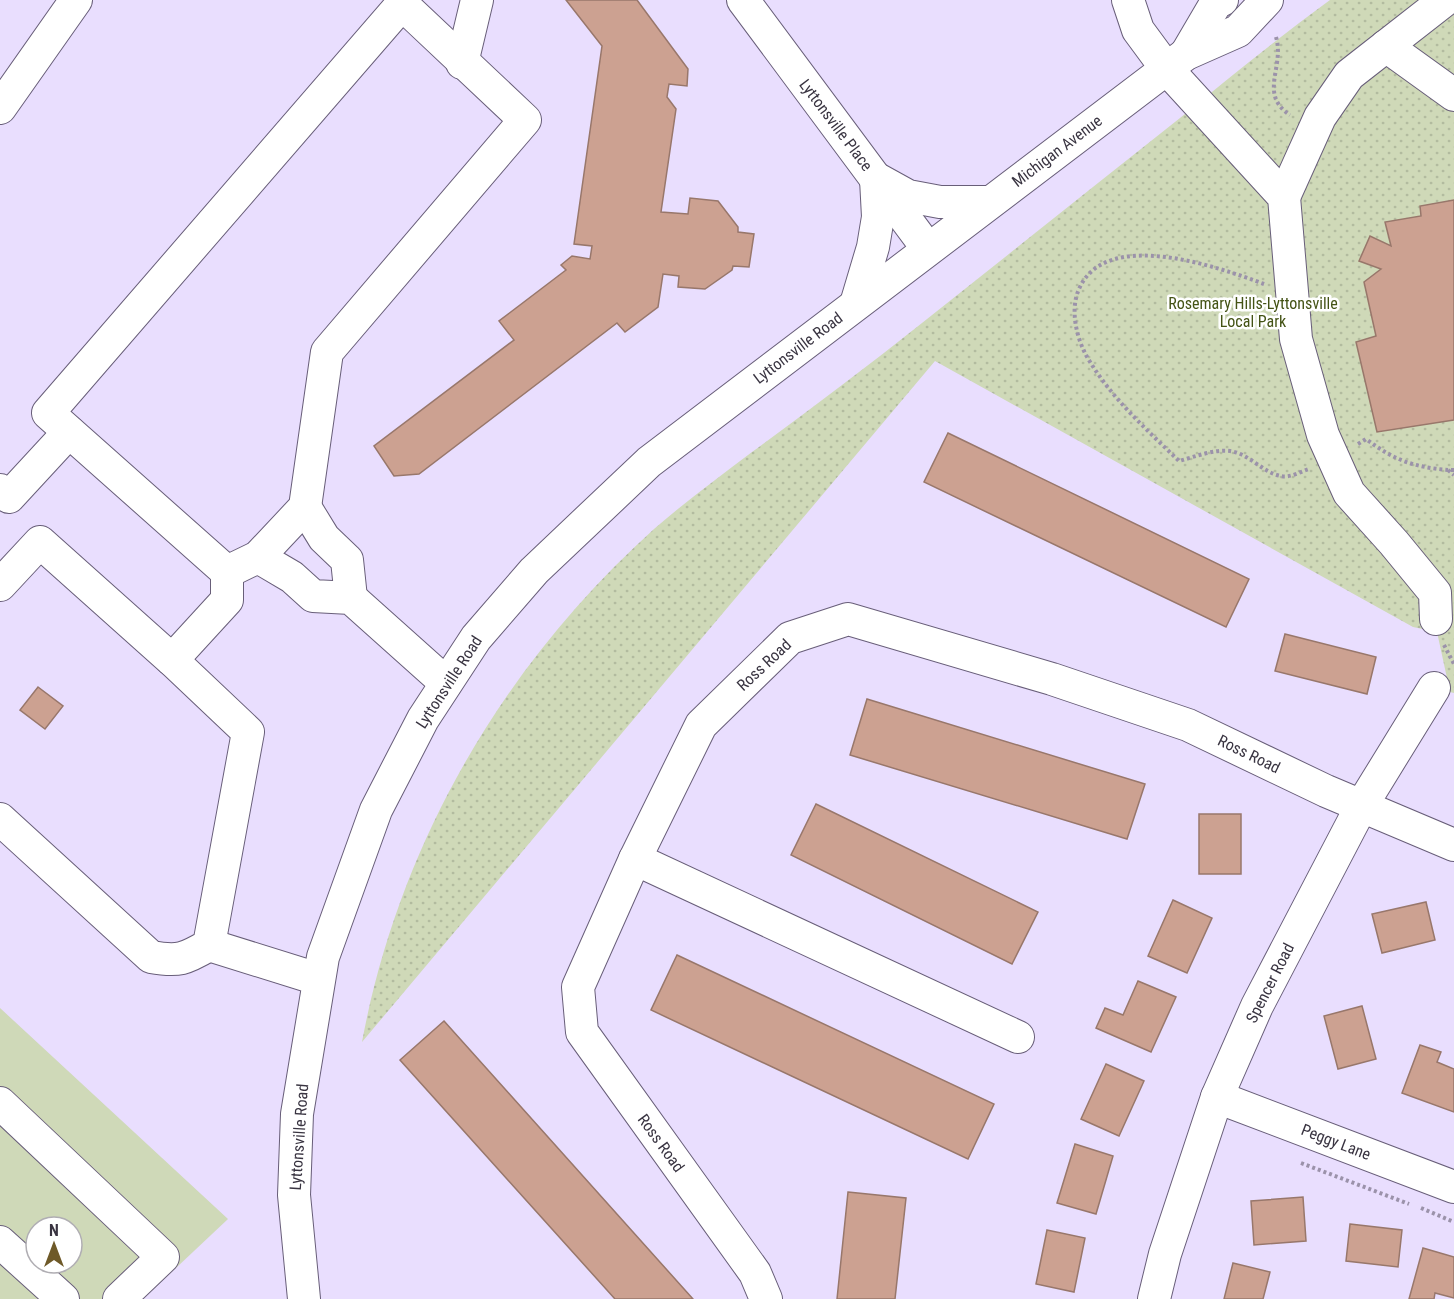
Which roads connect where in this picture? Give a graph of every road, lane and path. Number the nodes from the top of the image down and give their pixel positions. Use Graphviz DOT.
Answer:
graph roads {
  1 [pos="76,0"];
  2 [pos="477,0"];
  3 [pos="743,0"];
  4 [pos="1128,0"];
  5 [pos="1222,0"];
  6 [pos="1267,0"];
  7 [pos="1445,0"];
  8 [pos="1276,37"];
  9 [pos="1386,46"];
  10 [pos="1176,61"];
  11 [pos="462,63"];
  12 [pos="1454,95"];
  13 [pos="0,108"];
  14 [pos="1316,128"];
  15 [pos="876,179"];
  16 [pos="1284,197"];
  17 [pos="990,202"];
  18 [pos="928,249"];
  19 [pos="1292,296"];
  20 [pos="856,304"];
  21 [pos="69,432"];
  22 [pos="1333,458"];
  23 [pos="1448,470"];
  24 [pos="1454,470"];
  25 [pos="1454,475"];
  26 [pos="0,490"];
  27 [pos="305,507"];
  28 [pos="258,557"];
  29 [pos="227,572"];
  30 [pos="0,585"];
  31 [pos="351,598"];
  32 [pos="1436,619"];
  33 [pos="172,660"];
  34 [pos="447,683"];
  35 [pos="1434,688"];
  36 [pos="1362,805"];
  37 [pos="0,819"];
  38 [pos="1454,845"];
  39 [pos="635,859"];
  40 [pos="209,945"];
  41 [pos="318,980"];
  42 [pos="1018,1037"];
  43 [pos="1217,1097"];
  44 [pos="0,1103"];
  45 [pos="1454,1187"];
  46 [pos="0,1242"];
  47 [pos="63,1299"];
  48 [pos="119,1299"];
  49 [pos="304,1299"];
  50 [pos="766,1299"];
  51 [pos="1154,1299"];
  1 -- 13 [label="street"];
  2 -- 11 [label="street"];
  3 -- 15 [label="street, Lyttonsville Place"];
  4 -- 10 [label="street"];
  5 -- 10 [label="street, Michigan Avenue"];
  6 -- 10 [label="street, Michigan Avenue"];
  7 -- 9 [label="street"];
  8 -- 14 [label="path"];
  9 -- 12 [label="street"];
  9 -- 14 [label="street"];
  10 -- 16 [label="street"];
  10 -- 17 [label="street, Michigan Avenue"];
  11 -- 21 [label="street"];
  11 -- 27 [label="street"];
  14 -- 16 [label="street"];
  15 -- 17 [label="street"];
  15 -- 18 [label="street, Lyttonsville Place"];
  15 -- 20 [label="street"];
  16 -- 19 [label="street"];
  17 -- 18 [label="street, Michigan Avenue"];
  18 -- 20 [label="street, Lyttonsville Road"];
  19 -- 22 [label="street"];
  19 -- 22 [label="path"];
  20 -- 34 [label="street, Lyttonsville Road"];
  21 -- 26 [label="street"];
  21 -- 29 [label="street"];
  22 -- 23 [label="path"];
  22 -- 32 [label="street"];
  23 -- 24 [label="path"];
  23 -- 25 [label="path"];
  27 -- 28 [label="street"];
  27 -- 31 [label="street"];
  28 -- 29 [label="street"];
  28 -- 31 [label="street"];
  29 -- 33 [label="street"];
  30 -- 33 [label="street"];
  31 -- 34 [label="street"];
  33 -- 40 [label="street"];
  34 -- 41 [label="street, Lyttonsville Road"];
  35 -- 36 [label="street, Spencer Road"];
  36 -- 38 [label="street, Ross Road"];
  36 -- 39 [label="street, Ross Road"];
  36 -- 43 [label="street, Spencer Road"];
  37 -- 40 [label="street"];
  39 -- 42 [label="street"];
  39 -- 50 [label="street, Ross Road"];
  40 -- 41 [label="street"];
  41 -- 49 [label="street, Lyttonsville Road"];
  43 -- 45 [label="street, Peggy Lane"];
  43 -- 51 [label="street, Spencer Road"];
  44 -- 48 [label="street"];
  46 -- 47 [label="street"];
}
